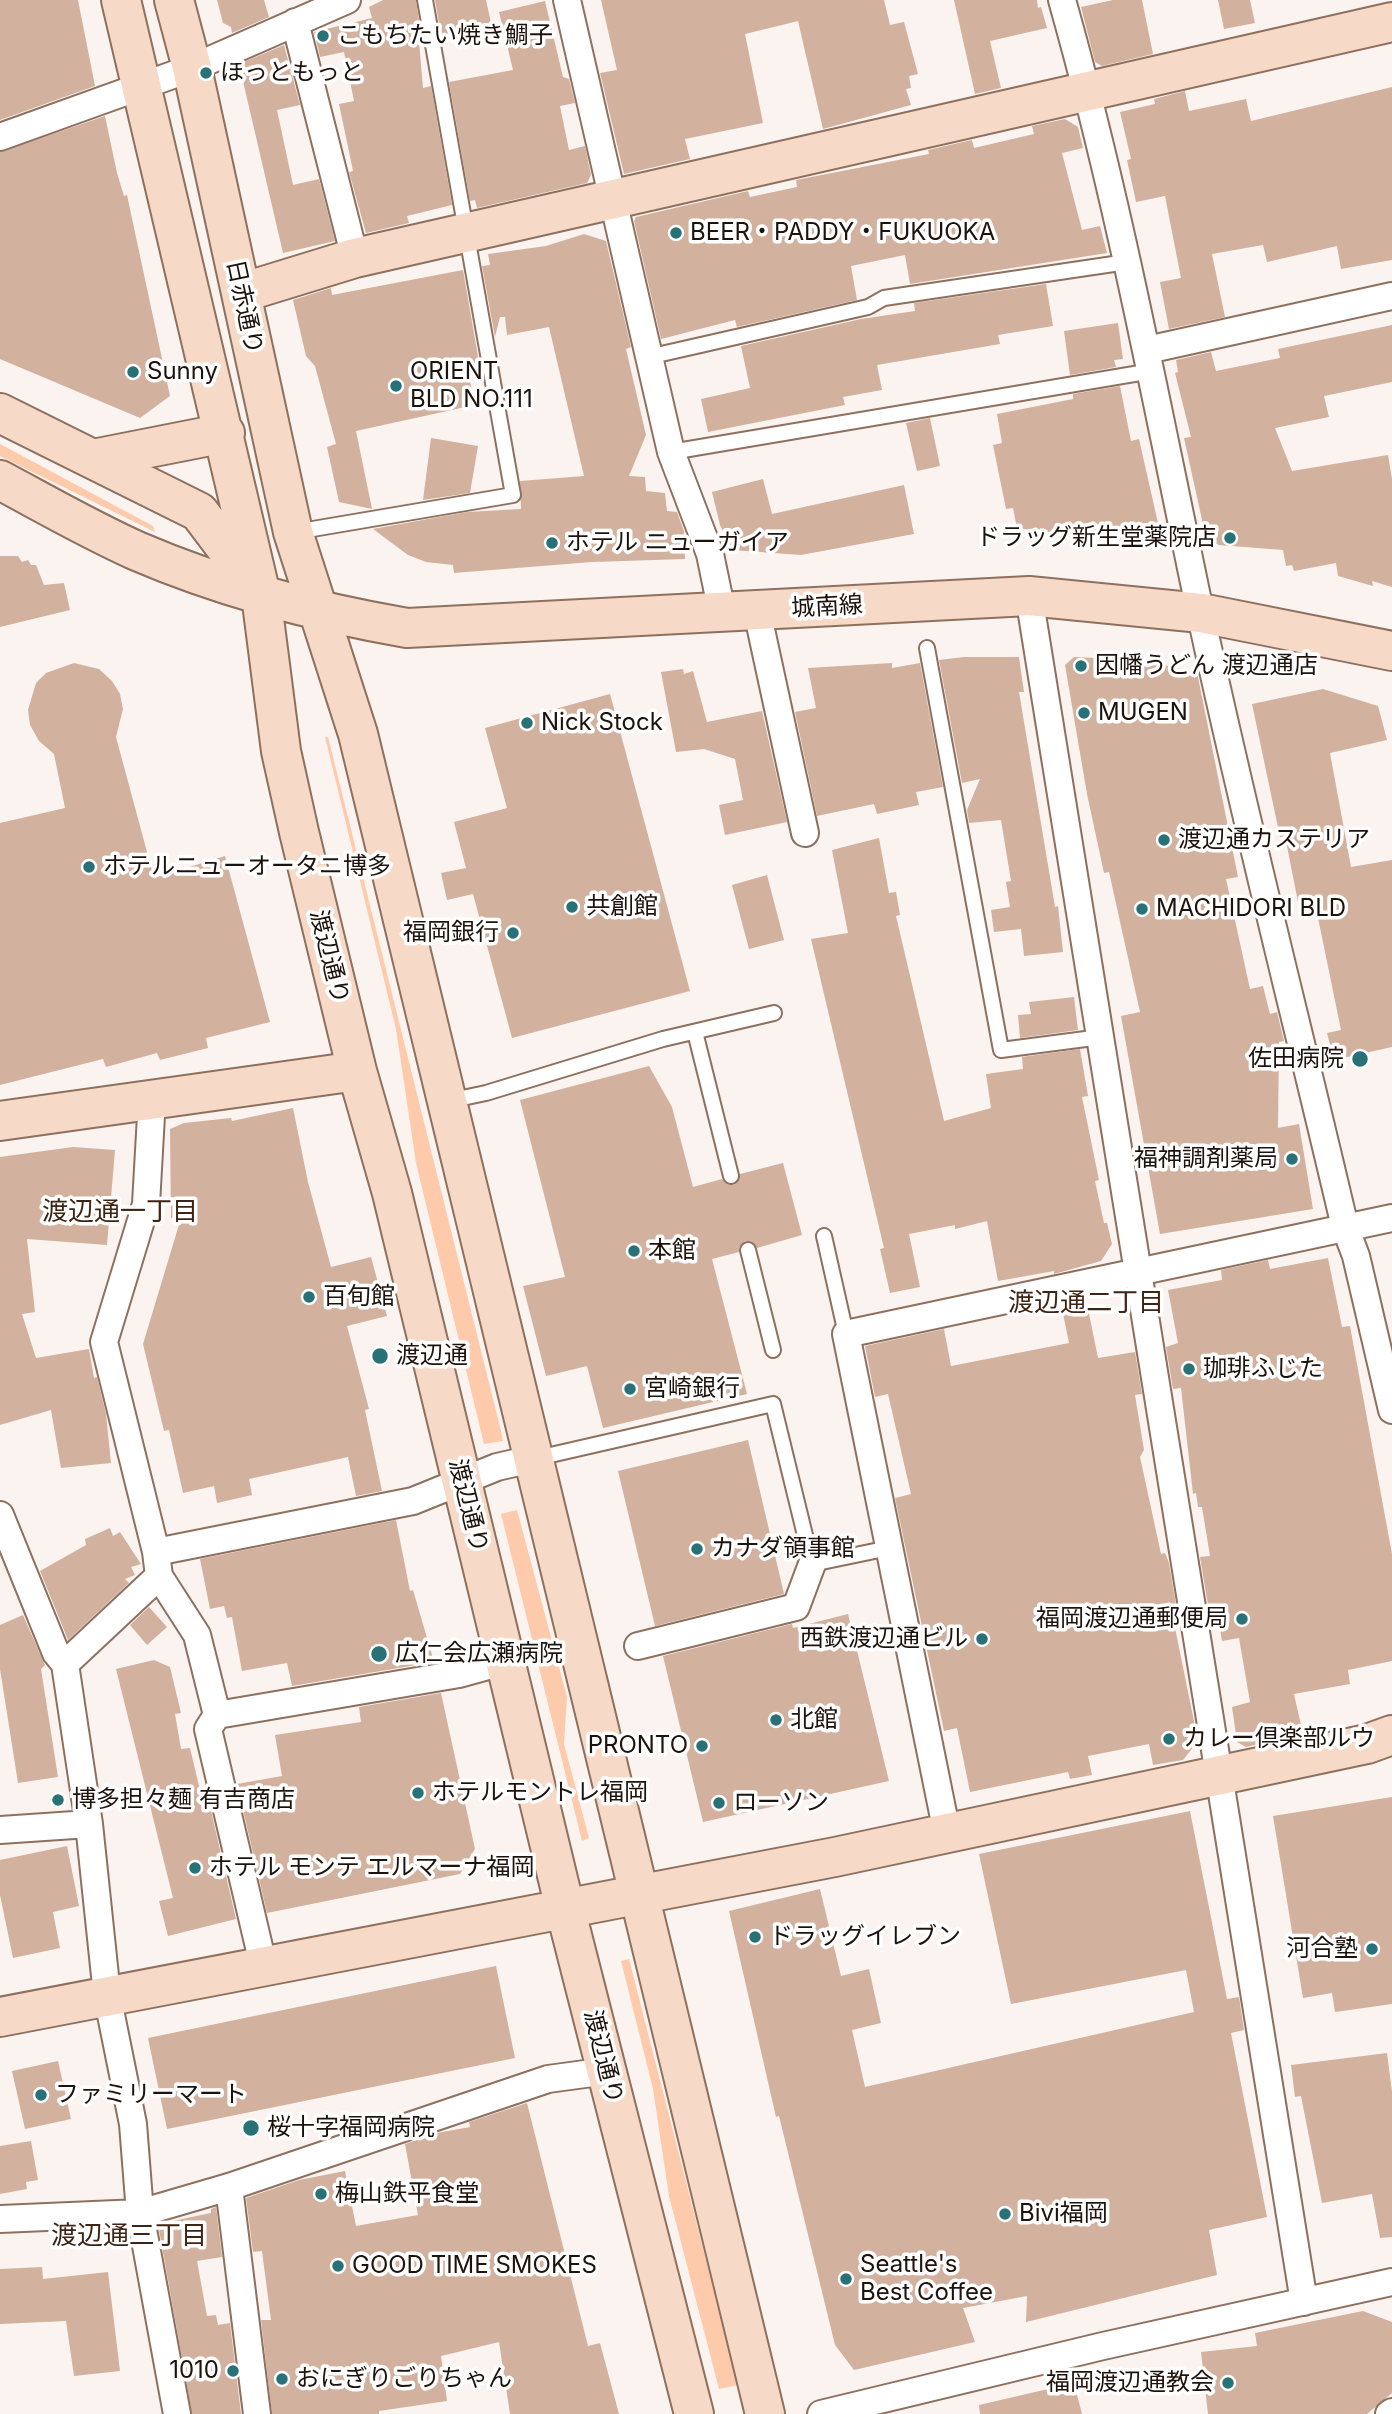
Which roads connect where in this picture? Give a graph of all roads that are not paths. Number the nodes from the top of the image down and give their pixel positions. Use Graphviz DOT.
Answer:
graph roads {
  1 [pos="121,0"];
  2 [pos="174,0"];
  3 [pos="425,0"];
  4 [pos="567,0"];
  5 [pos="1062,0"];
  6 [pos="337,2"];
  7 [pos="295,22"];
  8 [pos="1392,22"];
  9 [pos="192,68"];
  10 [pos="141,84"];
  11 [pos="1088,93"];
  12 [pos="0,137"];
  13 [pos="611,202"];
  14 [pos="467,233"];
  15 [pos="355,258"];
  16 [pos="1127,262"];
  17 [pos="242,293"];
  18 [pos="1392,296"];
  19 [pos="648,357"];
  20 [pos="1149,360"];
  21 [pos="0,412"];
  22 [pos="225,433"];
  23 [pos="671,452"];
  24 [pos="93,459"];
  25 [pos="0,480"];
  26 [pos="293,532"];
  27 [pos="261,595"];
  28 [pos="1029,596"];
  29 [pos="320,612"];
  30 [pos="739,612"];
  31 [pos="1201,613"];
  32 [pos="927,648"];
  33 [pos="1392,651"];
  34 [pos="805,833"];
  35 [pos="774,1013"];
  36 [pos="695,1032"];
  37 [pos="1101,1037"];
  38 [pos="357,1071"];
  39 [pos="152,1098"];
  40 [pos="446,1101"];
  41 [pos="0,1121"];
  42 [pos="731,1176"];
  43 [pos="1392,1218"];
  44 [pos="1345,1227"];
  45 [pos="824,1236"];
  46 [pos="748,1250"];
  47 [pos="1140,1270"];
  48 [pos="846,1334"];
  49 [pos="773,1350"];
  50 [pos="1392,1410"];
  51 [pos="532,1459"];
  52 [pos="462,1482"];
  53 [pos="0,1515"];
  54 [pos="889,1548"];
  55 [pos="157,1564"];
  56 [pos="812,1564"];
  57 [pos="638,1646"];
  58 [pos="506,1661"];
  59 [pos="65,1664"];
  60 [pos="216,1715"];
  61 [pos="1392,1735"];
  62 [pos="1219,1775"];
  63 [pos="89,1824"];
  64 [pos="0,1830"];
  65 [pos="947,1833"];
  66 [pos="638,1895"];
  67 [pos="565,1908"];
  68 [pos="263,1964"];
  69 [pos="107,1994"];
  70 [pos="0,2017"];
  71 [pos="607,2071"];
  72 [pos="229,2187"];
  73 [pos="140,2213"];
  74 [pos="0,2219"];
  75 [pos="1392,2282"];
  76 [pos="1304,2302"];
  77 [pos="177,2414"];
  78 [pos="257,2414"];
  79 [pos="694,2414"];
  80 [pos="765,2414"];
  81 [pos="821,2414"];
  1 -- 10 [label="main road, 日赤通り"];
  2 -- 9 [label="main road, 日赤通り"];
  3 -- 14 [label="lane"];
  4 -- 13 [label="street"];
  5 -- 11 [label="street"];
  6 -- 7 [label="street"];
  7 -- 9 [label="street"];
  7 -- 15 [label="street"];
  8 -- 11 [label="main road"];
  9 -- 10 [label="street"];
  9 -- 17 [label="main road, 日赤通り"];
  10 -- 12 [label="street"];
  10 -- 22 [label="main road, 日赤通り"];
  11 -- 13 [label="main road"];
  11 -- 16 [label="street"];
  13 -- 14 [label="main road"];
  13 -- 19 [label="street"];
  14 -- 15 [label="main road"];
  14 -- 26 [label="lane"];
  15 -- 17 [label="main road"];
  16 -- 19 [label="lane"];
  16 -- 20 [label="street"];
  17 -- 26 [label="main road, 日赤通り"];
  18 -- 20 [label="street"];
  19 -- 23 [label="street"];
  20 -- 23 [label="lane"];
  20 -- 31 [label="street"];
  21 -- 24 [label="main road"];
  22 -- 24 [label="main road"];
  22 -- 27 [label="main road, 日赤通り"];
  23 -- 30 [label="street"];
  24 -- 27 [label="main road"];
  25 -- 27 [label="main road, 城南線"];
  26 -- 29 [label="main road, 日赤通り"];
  27 -- 29 [label="main road, 城南線"];
  27 -- 38 [label="main road, 渡辺通り"];
  28 -- 30 [label="main road, 城南線"];
  28 -- 31 [label="main road, 城南線"];
  28 -- 37 [label="street"];
  29 -- 30 [label="main road, 城南線"];
  29 -- 40 [label="main road"];
  30 -- 34 [label="street"];
  31 -- 33 [label="main road, 城南線"];
  31 -- 44 [label="street"];
  32 -- 37 [label="lane"];
  35 -- 36 [label="lane"];
  36 -- 40 [label="lane"];
  36 -- 42 [label="lane"];
  37 -- 47 [label="street"];
  38 -- 39 [label="main road"];
  38 -- 52 [label="main road, 渡辺通り"];
  39 -- 41 [label="main road"];
  39 -- 55 [label="street"];
  40 -- 51 [label="main road"];
  43 -- 44 [label="street"];
  44 -- 47 [label="street"];
  44 -- 50 [label="street"];
  45 -- 48 [label="lane"];
  46 -- 49 [label="lane"];
  47 -- 48 [label="street"];
  47 -- 62 [label="street"];
  48 -- 54 [label="street"];
  51 -- 52 [label="street"];
  51 -- 56 [label="lane"];
  51 -- 66 [label="main road"];
  52 -- 55 [label="street"];
  52 -- 58 [label="main road, 渡辺通り"];
  53 -- 59 [label="street"];
  54 -- 56 [label="lane"];
  54 -- 65 [label="street"];
  55 -- 59 [label="street"];
  55 -- 60 [label="street"];
  56 -- 57 [label="street"];
  58 -- 60 [label="street"];
  58 -- 67 [label="main road, 渡辺通り"];
  59 -- 63 [label="street"];
  60 -- 68 [label="street"];
  61 -- 62 [label="main road"];
  62 -- 65 [label="main road"];
  62 -- 76 [label="street"];
  63 -- 64 [label="street"];
  63 -- 69 [label="street"];
  65 -- 66 [label="main road"];
  66 -- 67 [label="main road"];
  66 -- 80 [label="main road"];
  67 -- 68 [label="main road"];
  67 -- 71 [label="main road, 渡辺通り"];
  68 -- 69 [label="main road"];
  69 -- 70 [label="main road"];
  69 -- 73 [label="street"];
  71 -- 72 [label="street"];
  71 -- 79 [label="main road, 渡辺通り"];
  72 -- 73 [label="street"];
  72 -- 78 [label="street"];
  73 -- 74 [label="street"];
  73 -- 77 [label="street"];
  75 -- 76 [label="street"];
  76 -- 81 [label="street"];
}
